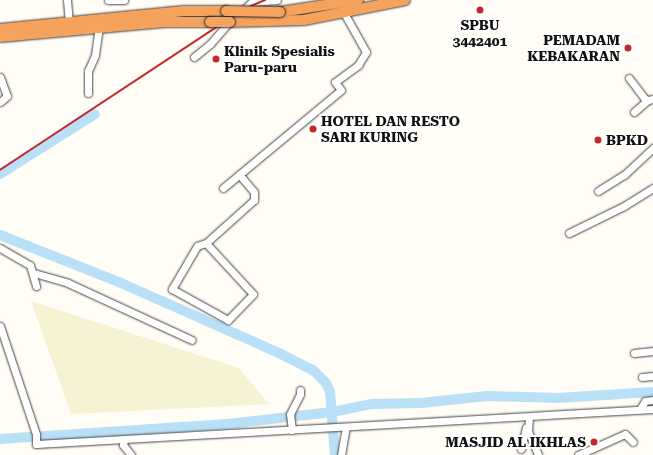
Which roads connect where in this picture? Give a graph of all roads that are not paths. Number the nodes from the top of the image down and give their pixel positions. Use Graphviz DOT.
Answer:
graph roads {
  1 [pos="67,0"];
  2 [pos="108,0"];
  3 [pos="124,0"];
  4 [pos="277,0"];
  5 [pos="358,0"];
  6 [pos="405,0"];
  7 [pos="253,1"];
  8 [pos="344,13"];
  9 [pos="69,22"];
  10 [pos="99,28"];
  11 [pos="0,29"];
  12 [pos="0,37"];
  13 [pos="194,57"];
  14 [pos="0,77"];
  15 [pos="629,78"];
  16 [pos="88,93"];
  17 [pos="650,99"];
  18 [pos="0,102"];
  19 [pos="634,112"];
  20 [pos="653,148"];
  21 [pos="239,174"];
  22 [pos="223,188"];
  23 [pos="653,188"];
  24 [pos="598,190"];
  25 [pos="569,233"];
  26 [pos="206,243"];
  27 [pos="0,248"];
  28 [pos="34,273"];
  29 [pos="36,286"];
  30 [pos="0,326"];
  31 [pos="192,340"];
  32 [pos="653,351"];
  33 [pos="634,353"];
  34 [pos="653,376"];
  35 [pos="642,377"];
  36 [pos="300,390"];
  37 [pos="653,400"];
  38 [pos="640,409"];
  39 [pos="652,411"];
  40 [pos="528,417"];
  41 [pos="344,428"];
  42 [pos="292,430"];
  43 [pos="124,440"];
  44 [pos="633,442"];
  45 [pos="521,449"];
  46 [pos="131,455"];
  47 [pos="341,455"];
  48 [pos="538,455"];
  49 [pos="578,455"];
  1 -- 9 [label="street"];
  2 -- 3 [label="street"];
  4 -- 7 [label="street"];
  5 -- 9 [label="highway, bridge"];
  6 -- 8 [label="highway"];
  7 -- 13 [label="street"];
  8 -- 10 [label="highway, bridge"];
  8 -- 21 [label="street"];
  9 -- 11 [label="highway"];
  10 -- 12 [label="highway"];
  10 -- 16 [label="street"];
  14 -- 18 [label="street"];
  15 -- 17 [label="street"];
  17 -- 19 [label="street"];
  20 -- 24 [label="street"];
  21 -- 22 [label="street"];
  21 -- 26 [label="street"];
  23 -- 25 [label="street"];
  26 -- 26 [label="street"];
  27 -- 28 [label="street"];
  28 -- 29 [label="street"];
  28 -- 31 [label="street"];
  30 -- 43 [label="street"];
  32 -- 33 [label="street"];
  34 -- 35 [label="street"];
  36 -- 42 [label="street"];
  37 -- 38 [label="street"];
  38 -- 39 [label="street"];
  38 -- 40 [label="street"];
  40 -- 41 [label="street"];
  40 -- 45 [label="street"];
  40 -- 48 [label="street"];
  41 -- 42 [label="street"];
  41 -- 47 [label="street"];
  42 -- 43 [label="street"];
  43 -- 46 [label="street"];
  44 -- 49 [label="street"];
}
